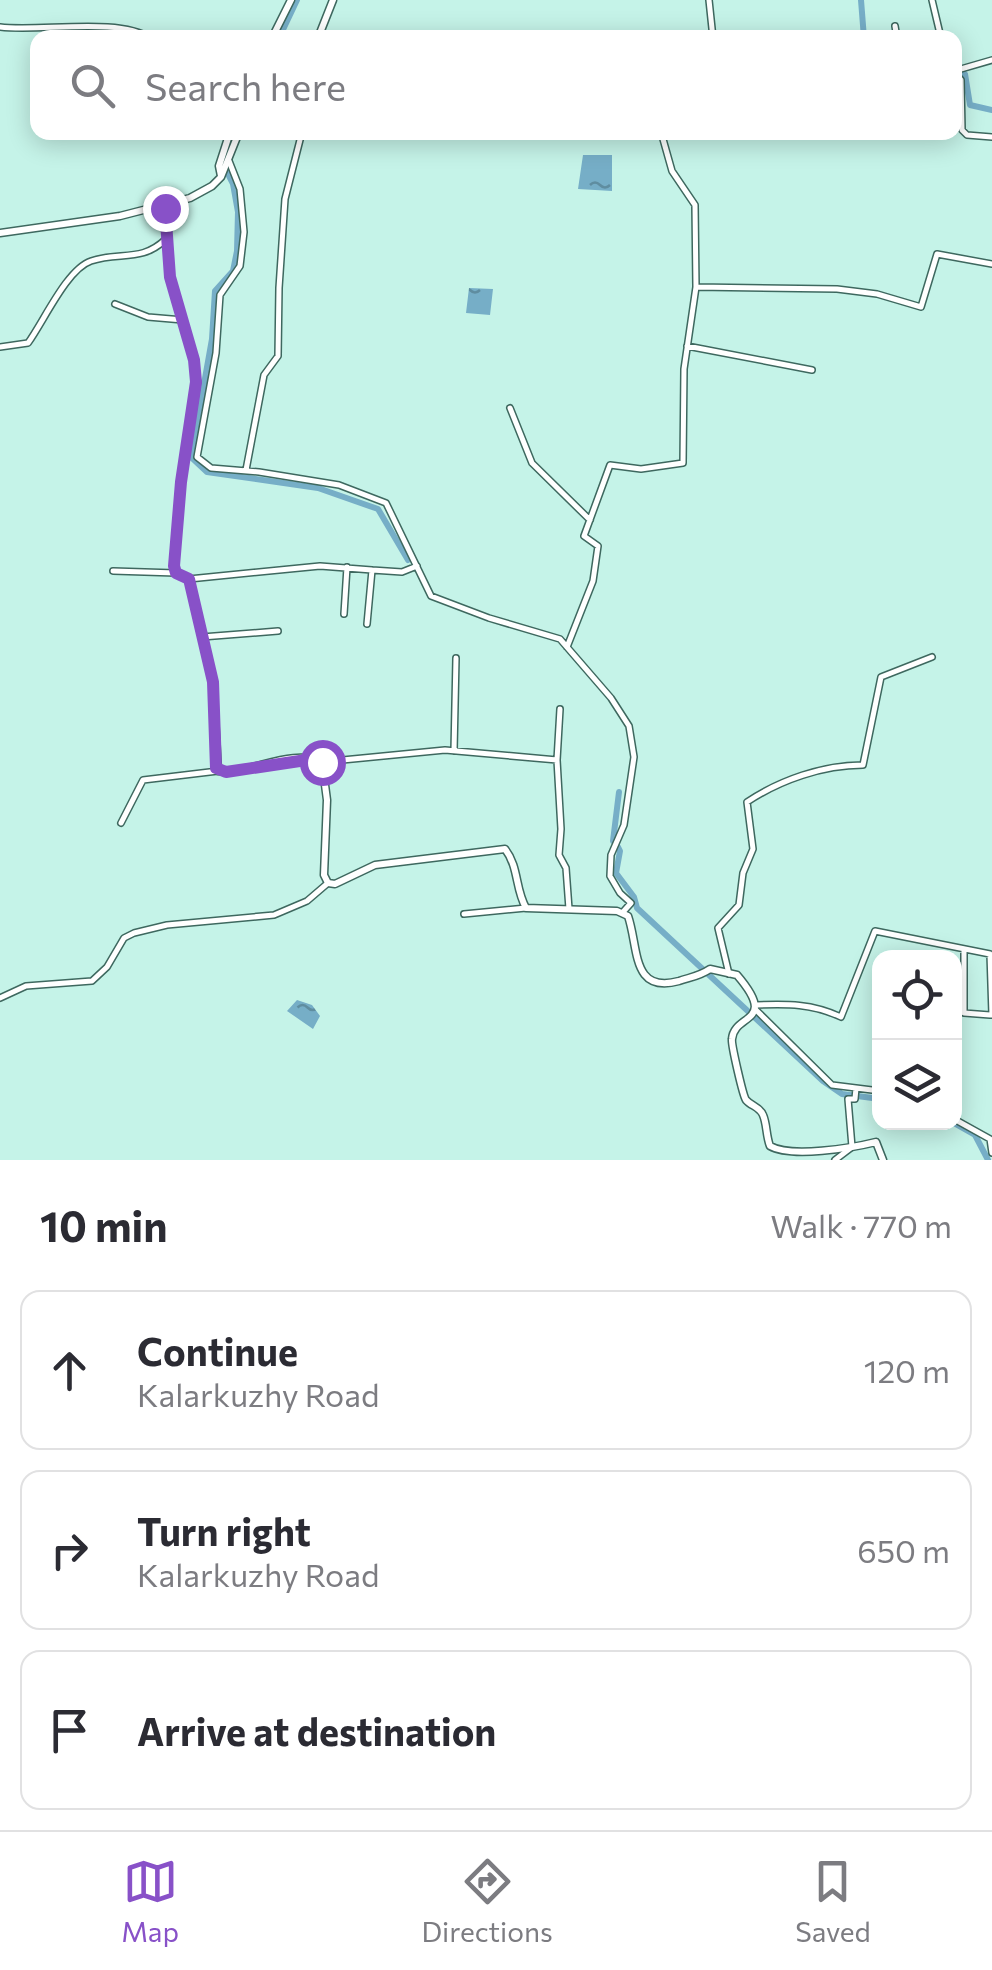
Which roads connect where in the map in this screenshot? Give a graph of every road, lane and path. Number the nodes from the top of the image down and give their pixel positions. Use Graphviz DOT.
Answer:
graph roads {
  1 [pos="290,0"];
  2 [pos="333,0"];
  3 [pos="709,0"];
  4 [pos="932,0"];
  5 [pos="895,26"];
  6 [pos="0,27"];
  7 [pos="124,30"];
  8 [pos="276,30"];
  9 [pos="321,30"];
  10 [pos="712,30"];
  11 [pos="896,30"];
  12 [pos="938,30"];
  13 [pos="992,60"];
  14 [pos="962,69"];
  15 [pos="962,130"];
  16 [pos="992,137"];
  17 [pos="227,140"];
  18 [pos="236,140"];
  19 [pos="300,140"];
  20 [pos="663,140"];
  21 [pos="226,169"];
  22 [pos="165,206"];
  23 [pos="0,233"];
  24 [pos="166,240"];
  25 [pos="992,264"];
  26 [pos="696,287"];
  27 [pos="115,304"];
  28 [pos="183,320"];
  29 [pos="688,346"];
  30 [pos="0,347"];
  31 [pos="812,370"];
  32 [pos="510,408"];
  33 [pos="246,470"];
  34 [pos="590,520"];
  35 [pos="417,566"];
  36 [pos="346,567"];
  37 [pos="112,570"];
  38 [pos="372,570"];
  39 [pos="176,573"];
  40 [pos="189,579"];
  41 [pos="344,614"];
  42 [pos="366,624"];
  43 [pos="278,631"];
  44 [pos="202,638"];
  45 [pos="566,647"];
  46 [pos="932,657"];
  47 [pos="456,658"];
  48 [pos="560,709"];
  49 [pos="454,750"];
  50 [pos="556,760"];
  51 [pos="322,762"];
  52 [pos="218,771"];
  53 [pos="122,823"];
  54 [pos="328,883"];
  55 [pos="526,908"];
  56 [pos="569,912"];
  57 [pos="623,912"];
  58 [pos="464,914"];
  59 [pos="964,949"];
  60 [pos="729,974"];
  61 [pos="0,998"];
  62 [pos="753,1010"];
  63 [pos="991,1015"];
  64 [pos="856,1092"];
  65 [pos="872,1092"];
  66 [pos="962,1123"];
  67 [pos="852,1146"];
  68 [pos="992,1153"];
  69 [pos="835,1160"];
  70 [pos="883,1160"];
  1 -- 8 [label="main road"];
  2 -- 9 [label="main road"];
  3 -- 10 [label="street"];
  4 -- 12 [label="street"];
  5 -- 11 [label="street"];
  6 -- 7 [label="street"];
  13 -- 14 [label="street"];
  15 -- 16 [label="street"];
  17 -- 21 [label="main road"];
  18 -- 21 [label="main road"];
  19 -- 33 [label="street"];
  20 -- 26 [label="street"];
  21 -- 22 [label="main road"];
  21 -- 33 [label="street"];
  22 -- 23 [label="main road"];
  22 -- 24 [label="main road"];
  24 -- 28 [label="main road"];
  24 -- 30 [label="street"];
  25 -- 26 [label="street"];
  26 -- 29 [label="street"];
  27 -- 28 [label="street"];
  28 -- 39 [label="main road"];
  29 -- 31 [label="street"];
  29 -- 34 [label="street"];
  32 -- 34 [label="street"];
  33 -- 35 [label="street"];
  34 -- 45 [label="street"];
  35 -- 38 [label="street"];
  35 -- 45 [label="street"];
  36 -- 38 [label="street"];
  36 -- 40 [label="street"];
  36 -- 41 [label="street"];
  37 -- 39 [label="street"];
  38 -- 42 [label="street"];
  39 -- 40 [label="main road"];
  40 -- 44 [label="main road"];
  43 -- 44 [label="street"];
  44 -- 52 [label="main road"];
  45 -- 57 [label="street"];
  46 -- 60 [label="street"];
  47 -- 49 [label="street"];
  48 -- 50 [label="street"];
  49 -- 50 [label="street"];
  49 -- 51 [label="street"];
  50 -- 56 [label="street"];
  51 -- 52 [label="main road"];
  51 -- 54 [label="main road"];
  52 -- 53 [label="street"];
  54 -- 55 [label="main road"];
  54 -- 61 [label="street"];
  55 -- 56 [label="main road"];
  55 -- 58 [label="street"];
  56 -- 57 [label="main road"];
  57 -- 60 [label="main road"];
  59 -- 62 [label="street"];
  59 -- 63 [label="street"];
  59 -- 63 [label="street"];
  60 -- 62 [label="main road"];
  62 -- 64 [label="street"];
  62 -- 67 [label="main road"];
  64 -- 65 [label="street"];
  64 -- 67 [label="street"];
  66 -- 68 [label="street"];
  67 -- 69 [label="street"];
  67 -- 70 [label="main road"];
}
